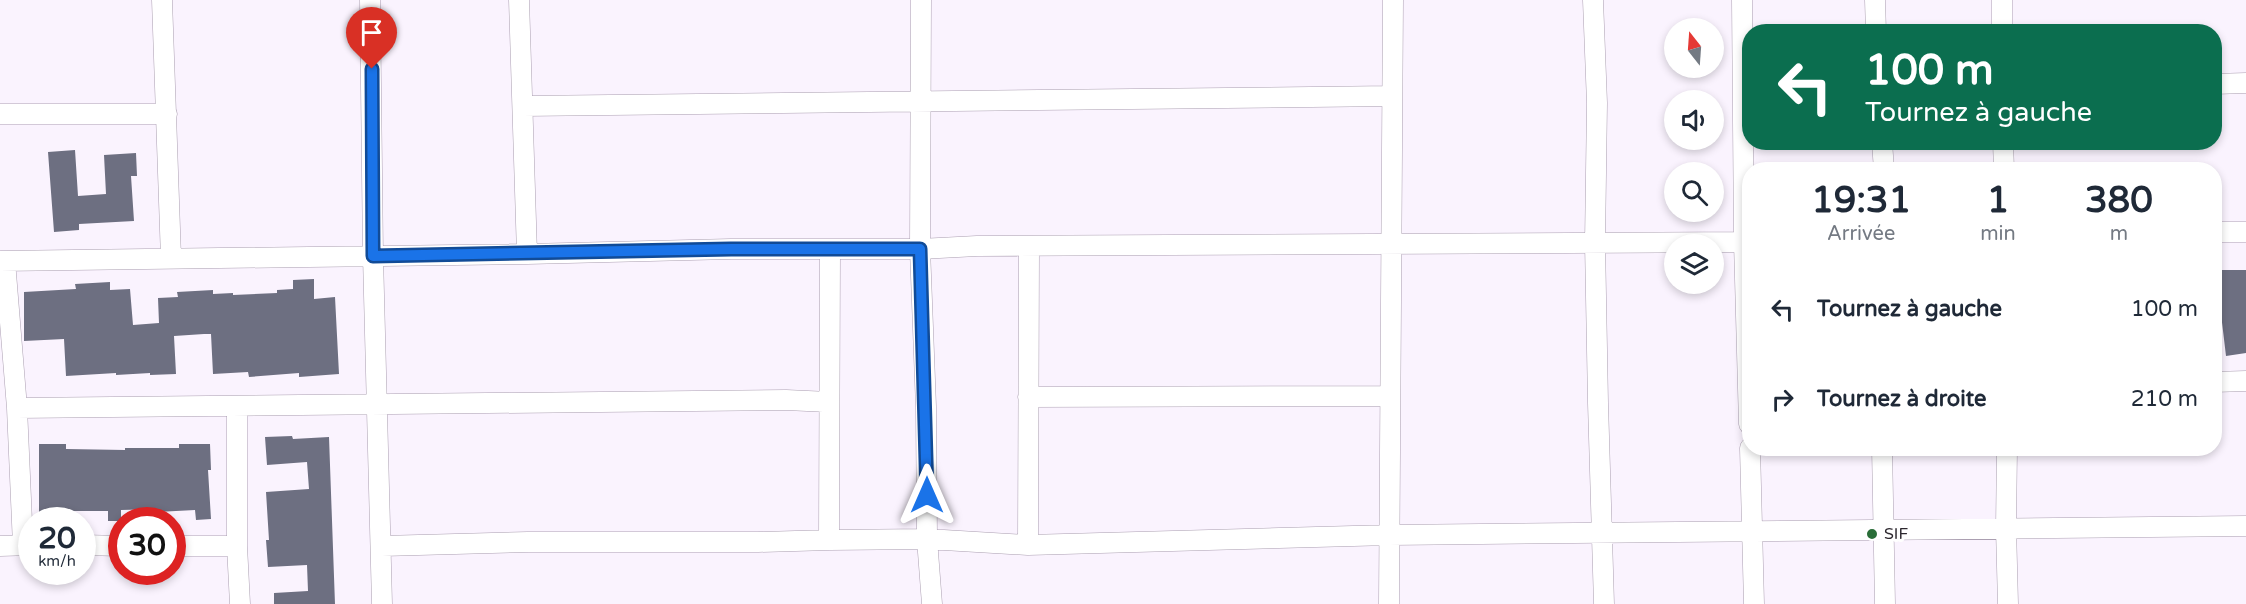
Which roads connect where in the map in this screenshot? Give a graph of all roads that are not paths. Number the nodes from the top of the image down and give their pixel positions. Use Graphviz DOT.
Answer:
graph roads {
  1 [pos="162,0"];
  2 [pos="370,0"];
  3 [pos="519,0"];
  4 [pos="921,0"];
  5 [pos="1393,0"];
  6 [pos="1593,0"];
  7 [pos="1742,0"];
  8 [pos="1875,0"];
  9 [pos="2002,0"];
  10 [pos="1742,24"];
  11 [pos="1876,24"];
  12 [pos="2002,24"];
  13 [pos="2246,83"];
  14 [pos="2222,84"];
  15 [pos="1392,96"];
  16 [pos="922,100"];
  17 [pos="523,106"];
  18 [pos="0,114"];
  19 [pos="167,114"];
  20 [pos="2222,232"];
  21 [pos="2246,232"];
  22 [pos="1742,242"];
  23 [pos="1595,243"];
  24 [pos="1393,244"];
  25 [pos="1029,248"];
  26 [pos="920,249"];
  27 [pos="830,250"];
  28 [pos="527,254"];
  29 [pos="373,256"];
  30 [pos="171,258"];
  31 [pos="3,261"];
  32 [pos="2246,381"];
  33 [pos="2222,382"];
  34 [pos="1390,396"];
  35 [pos="1028,397"];
  36 [pos="829,402"];
  37 [pos="376,404"];
  38 [pos="237,406"];
  39 [pos="17,408"];
  40 [pos="1750,456"];
  41 [pos="1882,456"];
  42 [pos="2007,456"];
  43 [pos="24,507"];
  44 [pos="2246,526"];
  45 [pos="2006,528"];
  46 [pos="1884,529"];
  47 [pos="1602,532"];
  48 [pos="1752,532"];
  49 [pos="1390,535"];
  50 [pos="927,539"];
  51 [pos="829,540"];
  52 [pos="1028,544"];
  53 [pos="18,545"];
  54 [pos="0,546"];
  55 [pos="186,546"];
  56 [pos="237,546"];
  57 [pos="382,546"];
  58 [pos="240,604"];
  59 [pos="382,604"];
  60 [pos="932,604"];
  61 [pos="1389,604"];
  62 [pos="1604,604"];
  63 [pos="1754,604"];
  64 [pos="1885,604"];
  65 [pos="2008,604"];
  1 -- 19 [label="street"];
  2 -- 29 [label="street"];
  3 -- 17 [label="street"];
  4 -- 16 [label="street"];
  5 -- 15 [label="street"];
  6 -- 23 [label="street"];
  7 -- 10 [label="street"];
  8 -- 11 [label="street"];
  9 -- 12 [label="street"];
  13 -- 14 [label="street"];
  15 -- 16 [label="street"];
  15 -- 24 [label="street"];
  16 -- 17 [label="street"];
  16 -- 26 [label="street"];
  17 -- 28 [label="street"];
  18 -- 19 [label="street"];
  19 -- 30 [label="street"];
  20 -- 21 [label="street"];
  22 -- 23 [label="street"];
  23 -- 24 [label="street"];
  23 -- 47 [label="street"];
  24 -- 25 [label="street"];
  24 -- 34 [label="street"];
  25 -- 26 [label="street"];
  25 -- 35 [label="street"];
  26 -- 27 [label="street"];
  26 -- 50 [label="street"];
  27 -- 28 [label="street"];
  27 -- 36 [label="street"];
  28 -- 29 [label="street"];
  29 -- 30 [label="street"];
  29 -- 37 [label="street"];
  30 -- 31 [label="street"];
  31 -- 39 [label="street"];
  32 -- 33 [label="street"];
  34 -- 35 [label="street"];
  34 -- 49 [label="street"];
  35 -- 52 [label="street"];
  36 -- 37 [label="street"];
  36 -- 51 [label="street"];
  37 -- 38 [label="street"];
  37 -- 57 [label="street"];
  38 -- 39 [label="street"];
  38 -- 56 [label="street"];
  39 -- 43 [label="street"];
  40 -- 48 [label="street"];
  41 -- 46 [label="street"];
  42 -- 45 [label="street"];
  44 -- 45 [label="street"];
  45 -- 46 [label="street"];
  45 -- 65 [label="street"];
  46 -- 48 [label="street"];
  46 -- 64 [label="street"];
  47 -- 48 [label="street"];
  47 -- 49 [label="street"];
  47 -- 62 [label="street"];
  48 -- 63 [label="street"];
  49 -- 52 [label="street"];
  49 -- 61 [label="street"];
  50 -- 51 [label="street"];
  50 -- 52 [label="street"];
  50 -- 60 [label="street"];
  51 -- 57 [label="street"];
  53 -- 54 [label="street"];
  55 -- 56 [label="street"];
  56 -- 58 [label="street"];
  57 -- 59 [label="street"];
}
